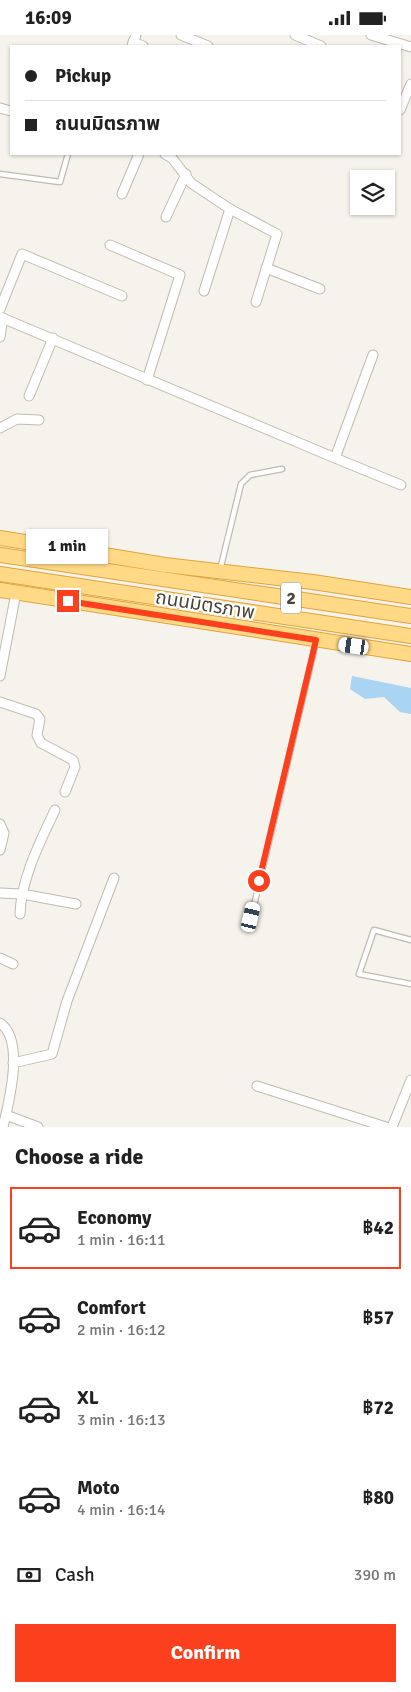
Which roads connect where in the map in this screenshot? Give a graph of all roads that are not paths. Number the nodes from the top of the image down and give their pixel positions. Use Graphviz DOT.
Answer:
graph roads {
  1 [pos="181,35"];
  2 [pos="295,35"];
  3 [pos="371,35"];
  4 [pos="398,42"];
  5 [pos="206,45"];
  6 [pos="319,45"];
  7 [pos="411,47"];
  8 [pos="411,84"];
  9 [pos="401,107"];
  10 [pos="68,155"];
  11 [pos="138,155"];
  12 [pos="166,155"];
  13 [pos="0,174"];
  14 [pos="186,174"];
  15 [pos="122,194"];
  16 [pos="230,209"];
  17 [pos="166,217"];
  18 [pos="110,245"];
  19 [pos="266,268"];
  20 [pos="320,289"];
  21 [pos="204,291"];
  22 [pos="122,296"];
  23 [pos="256,302"];
  24 [pos="1,315"];
  25 [pos="0,337"];
  26 [pos="53,338"];
  27 [pos="373,355"];
  28 [pos="147,380"];
  29 [pos="29,396"];
  30 [pos="38,420"];
  31 [pos="0,428"];
  32 [pos="335,458"];
  33 [pos="282,469"];
  34 [pos="401,485"];
  35 [pos="0,538"];
  36 [pos="47,546"];
  37 [pos="0,555"];
  38 [pos="220,572"];
  39 [pos="120,573"];
  40 [pos="0,574"];
  41 [pos="0,590"];
  42 [pos="116,591"];
  43 [pos="16,593"];
  44 [pos="43,597"];
  45 [pos="411,597"];
  46 [pos="411,616"];
  47 [pos="411,636"];
  48 [pos="316,640"];
  49 [pos="411,654"];
  50 [pos="0,676"];
  51 [pos="0,702"];
  52 [pos="65,792"];
  53 [pos="55,810"];
  54 [pos="0,824"];
  55 [pos="0,850"];
  56 [pos="114,877"];
  57 [pos="0,893"];
  58 [pos="22,894"];
  59 [pos="76,904"];
  60 [pos="20,914"];
  61 [pos="251,917"];
  62 [pos="411,940"];
  63 [pos="0,958"];
  64 [pos="13,964"];
  65 [pos="411,985"];
  66 [pos="0,1023"];
  67 [pos="14,1063"];
  68 [pos="411,1080"];
  69 [pos="257,1086"];
  70 [pos="6,1115"];
  71 [pos="4,1127"];
  72 [pos="38,1127"];
  73 [pos="386,1127"];
  74 [pos="392,1127"];
  1 -- 5 [label="street"];
  2 -- 6 [label="street"];
  3 -- 4 [label="street"];
  4 -- 7 [label="street"];
  8 -- 9 [label="street"];
  10 -- 13 [label="lane"];
  11 -- 15 [label="street"];
  12 -- 14 [label="street"];
  14 -- 16 [label="street"];
  14 -- 17 [label="street"];
  16 -- 19 [label="street"];
  16 -- 21 [label="street"];
  18 -- 28 [label="street"];
  19 -- 20 [label="street"];
  19 -- 23 [label="street"];
  22 -- 24 [label="street"];
  24 -- 25 [label="street"];
  24 -- 26 [label="street"];
  26 -- 28 [label="street"];
  26 -- 29 [label="street"];
  27 -- 32 [label="street"];
  28 -- 32 [label="street"];
  30 -- 31 [label="street"];
  32 -- 34 [label="street"];
  33 -- 38 [label="lane"];
  35 -- 36 [label="highway, ถนนมิตรภาพ / 2"];
  36 -- 38 [label="highway, ถนนมิตรภาพ / 2"];
  36 -- 39 [label="highway"];
  37 -- 39 [label="highway, ถนนมิตรภาพ / 2"];
  38 -- 45 [label="highway, ถนนมิตรภาพ / 2"];
  39 -- 46 [label="highway, ถนนมิตรภาพ / 2"];
  40 -- 42 [label="highway, ถนนมิตรภาพ / 2"];
  41 -- 43 [label="highway, ถนนมิตรภาพ"];
  42 -- 44 [label="highway"];
  42 -- 47 [label="highway, ถนนมิตรภาพ / 2"];
  43 -- 44 [label="highway, ถนนมิตรภาพ"];
  43 -- 50 [label="street"];
  44 -- 48 [label="highway, ถนนมิตรภาพ"];
  48 -- 49 [label="highway, ถนนมิตรภาพ"];
  48 -- 61 [label="lane"];
  51 -- 52 [label="street"];
  53 -- 58 [label="street"];
  54 -- 55 [label="street"];
  56 -- 67 [label="street"];
  57 -- 58 [label="street"];
  58 -- 59 [label="street"];
  58 -- 60 [label="street"];
  62 -- 65 [label="lane"];
  63 -- 64 [label="street"];
  66 -- 67 [label="street"];
  67 -- 70 [label="street"];
  68 -- 74 [label="street"];
  69 -- 73 [label="street"];
  70 -- 71 [label="street"];
  70 -- 72 [label="street"];
}
